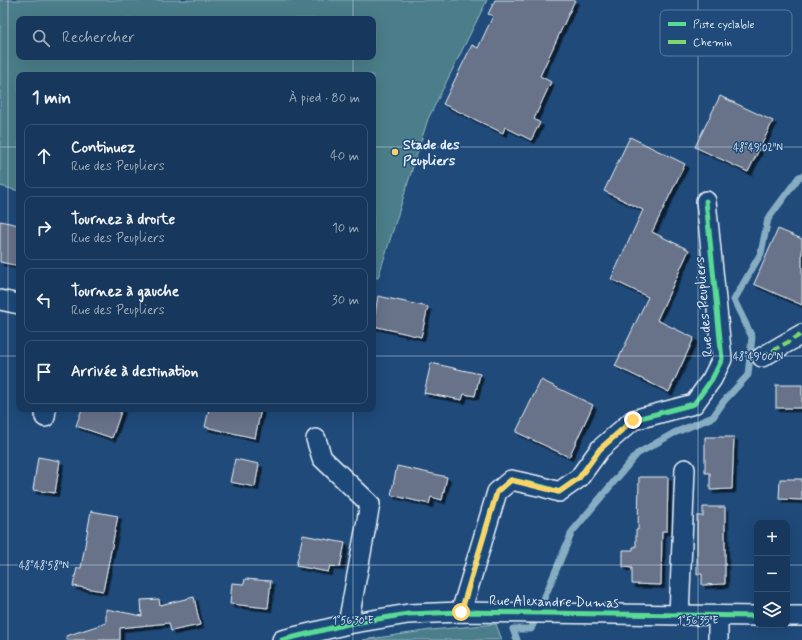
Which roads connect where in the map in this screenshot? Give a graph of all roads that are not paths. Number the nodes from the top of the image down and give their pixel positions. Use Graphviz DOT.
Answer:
graph roads {
  1 [pos="706,200"];
  2 [pos="0,300"];
  3 [pos="16,303"];
  4 [pos="802,334"];
  5 [pos="762,357"];
  6 [pos="316,439"];
  7 [pos="684,468"];
  8 [pos="461,612"];
  9 [pos="679,615"];
  10 [pos="718,616"];
  11 [pos="754,616"];
  12 [pos="790,616"];
  13 [pos="802,616"];
  14 [pos="348,624"];
  15 [pos="282,640"];
  16 [pos="718,640"];
  1 -- 8 [label="street, Rue des Peupliers"];
  2 -- 3 [label="street"];
  4 -- 5 [label="street"];
  6 -- 14 [label="street"];
  7 -- 9 [label="street"];
  8 -- 9 [label="street, Rue Alexandre Dumas"];
  8 -- 14 [label="street, Rue Alexandre Dumas"];
  9 -- 10 [label="street, Rue Alexandre Dumas"];
  10 -- 11 [label="street, Rue Alexandre Dumas"];
  10 -- 16 [label="street"];
  12 -- 13 [label="street"];
  14 -- 15 [label="street, Rue Alexandre Dumas"];
}
